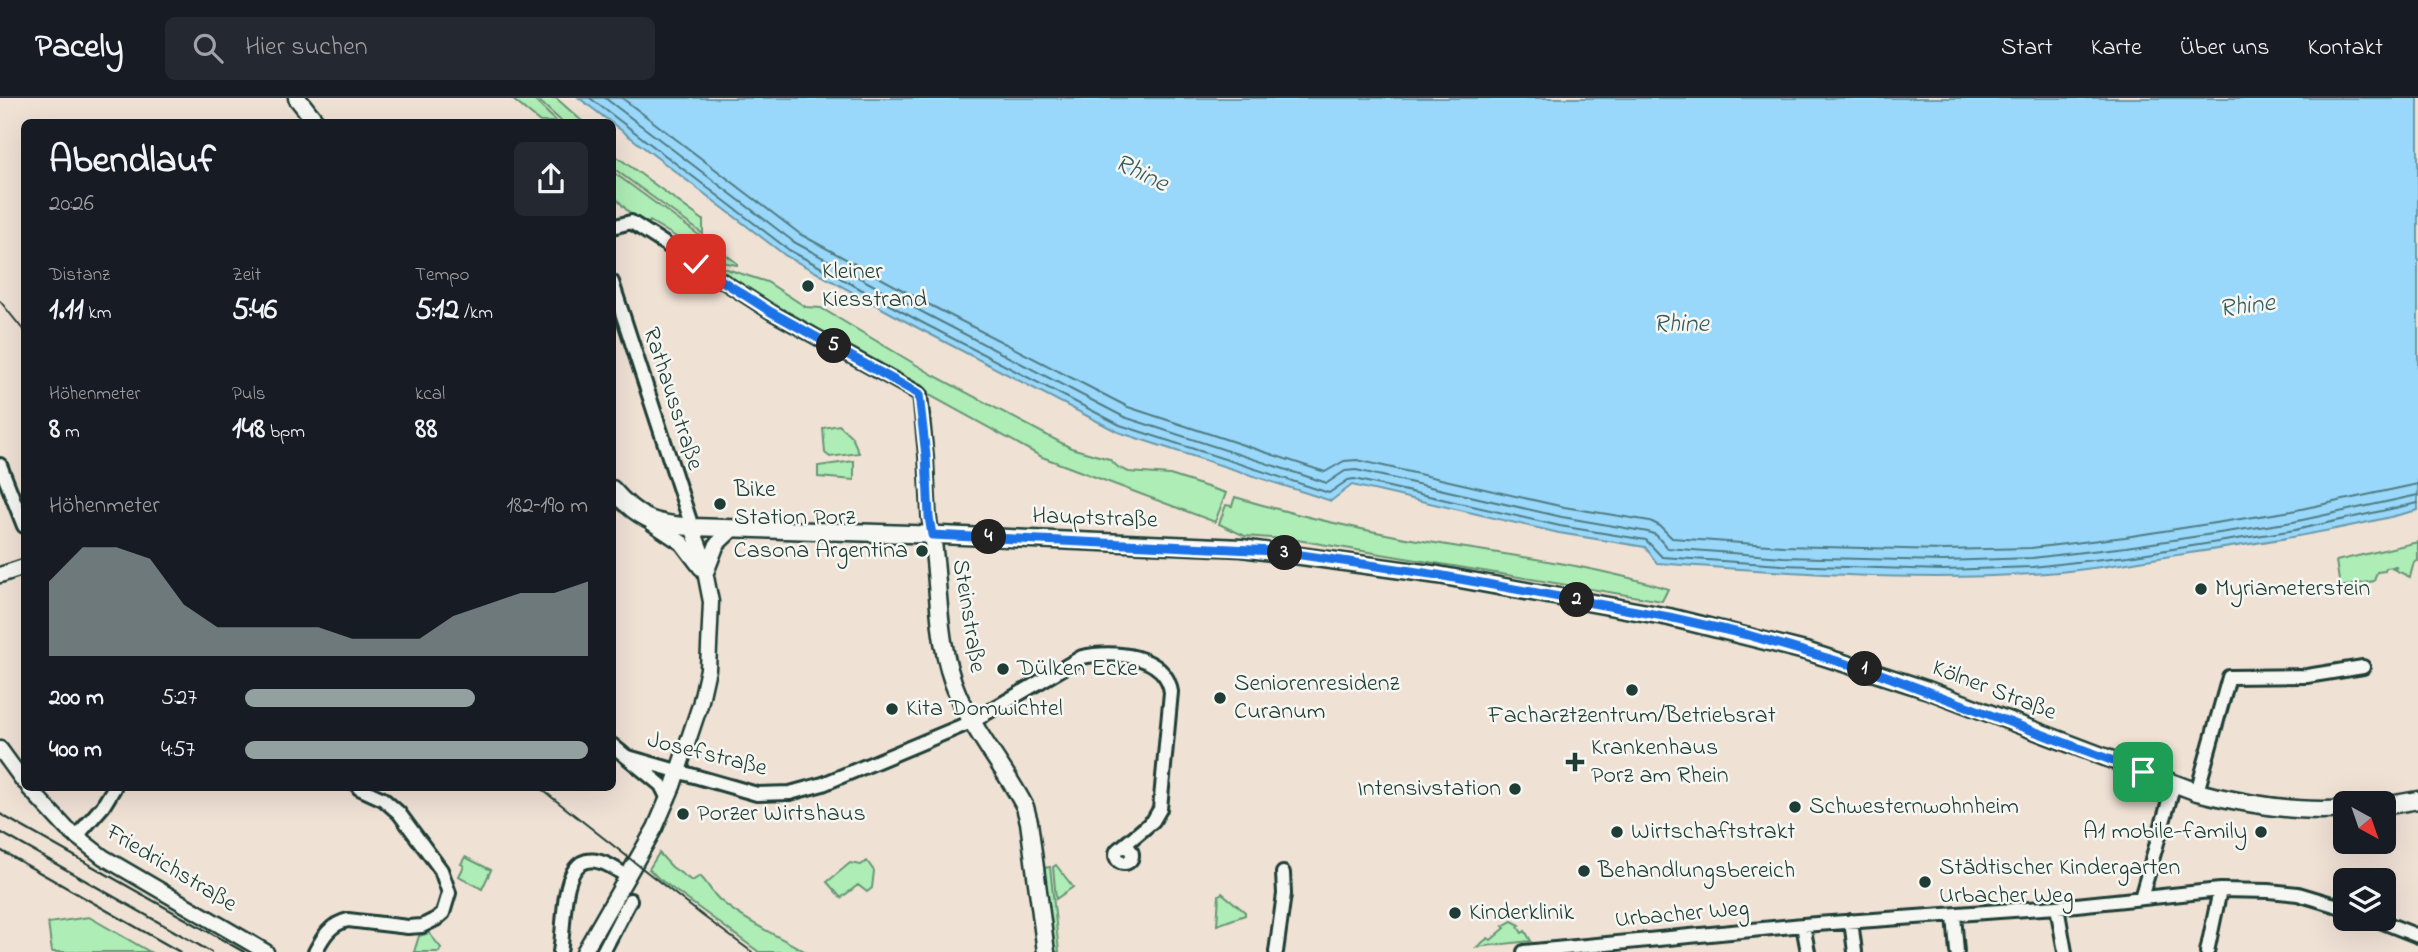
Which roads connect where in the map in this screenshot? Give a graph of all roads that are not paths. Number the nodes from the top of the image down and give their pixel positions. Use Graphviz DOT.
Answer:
graph roads {
  1 [pos="297,98"];
  2 [pos="314,119"];
  3 [pos="616,227"];
  4 [pos="616,294"];
  5 [pos="0,465"];
  6 [pos="616,493"];
  7 [pos="21,518"];
  8 [pos="649,520"];
  9 [pos="692,527"];
  10 [pos="734,528"];
  11 [pos="932,535"];
  12 [pos="21,559"];
  13 [pos="0,565"];
  14 [pos="21,568"];
  15 [pos="0,575"];
  16 [pos="706,575"];
  17 [pos="1584,601"];
  18 [pos="2363,667"];
  19 [pos="971,722"];
  20 [pos="0,749"];
  21 [pos="616,749"];
  22 [pos="628,757"];
  23 [pos="679,771"];
  24 [pos="21,778"];
  25 [pos="2174,784"];
  26 [pos="32,791"];
  27 [pos="112,791"];
  28 [pos="366,791"];
  29 [pos="2197,792"];
  30 [pos="668,799"];
  31 [pos="2418,800"];
  32 [pos="2396,804"];
  33 [pos="2333,810"];
  34 [pos="76,837"];
  35 [pos="1122,847"];
  36 [pos="1283,873"];
  37 [pos="626,876"];
  38 [pos="2220,890"];
  39 [pos="2141,898"];
  40 [pos="629,900"];
  41 [pos="2333,904"];
  42 [pos="2057,907"];
  43 [pos="1954,915"];
  44 [pos="1851,921"];
  45 [pos="1802,925"];
  46 [pos="2396,927"];
  47 [pos="2418,936"];
  48 [pos="267,952"];
  49 [pos="315,952"];
  50 [pos="560,952"];
  51 [pos="584,952"];
  52 [pos="603,952"];
  53 [pos="1046,952"];
  54 [pos="1276,952"];
  55 [pos="1524,952"];
  56 [pos="1808,952"];
  57 [pos="1855,952"];
  58 [pos="1956,952"];
  59 [pos="2065,952"];
  60 [pos="2207,952"];
  1 -- 2 [label="main road"];
  3 -- 11 [label="street, Steinstraße"];
  4 -- 9 [label="street, Rathausstraße"];
  5 -- 7 [label="street"];
  6 -- 8 [label="main road, Hauptstraße"];
  8 -- 9 [label="main road, Hauptstraße"];
  8 -- 16 [label="street"];
  9 -- 10 [label="main road, Hauptstraße"];
  9 -- 16 [label="street"];
  10 -- 11 [label="main road, Hauptstraße"];
  10 -- 16 [label="street"];
  11 -- 17 [label="main road, Hauptstraße"];
  11 -- 19 [label="main road, Steinstraße"];
  12 -- 13 [label="street"];
  14 -- 15 [label="street"];
  16 -- 23 [label="street"];
  17 -- 25 [label="main road, Kölner Straße"];
  18 -- 29 [label="street"];
  19 -- 23 [label="street, Josefstraße"];
  19 -- 35 [label="street, Josefstraße"];
  19 -- 53 [label="main road, Steinstraße"];
  20 -- 24 [label="street"];
  21 -- 22 [label="street, Josefstraße"];
  22 -- 23 [label="street, Josefstraße"];
  22 -- 30 [label="street, Josefstraße"];
  23 -- 30 [label="street"];
  25 -- 29 [label="main road, Kölner Straße"];
  25 -- 39 [label="street"];
  26 -- 34 [label="street, Friedrichstraße"];
  27 -- 34 [label="street"];
  28 -- 49 [label="street"];
  29 -- 33 [label="main road, Kölner Straße"];
  30 -- 37 [label="street"];
  31 -- 32 [label="main road"];
  34 -- 48 [label="street, Friedrichstraße"];
  36 -- 54 [label="street"];
  37 -- 50 [label="street"];
  37 -- 51 [label="street"];
  38 -- 39 [label="street, Urbacher Weg"];
  38 -- 41 [label="street, Urbacher Weg"];
  38 -- 60 [label="street"];
  39 -- 42 [label="street, Urbacher Weg"];
  40 -- 52 [label="street"];
  42 -- 43 [label="street, Urbacher Weg"];
  42 -- 59 [label="street"];
  43 -- 44 [label="street, Urbacher Weg"];
  43 -- 58 [label="street"];
  44 -- 45 [label="street, Urbacher Weg"];
  44 -- 57 [label="street"];
  45 -- 55 [label="street, Urbacher Weg"];
  45 -- 56 [label="street"];
  46 -- 47 [label="street"];
}
